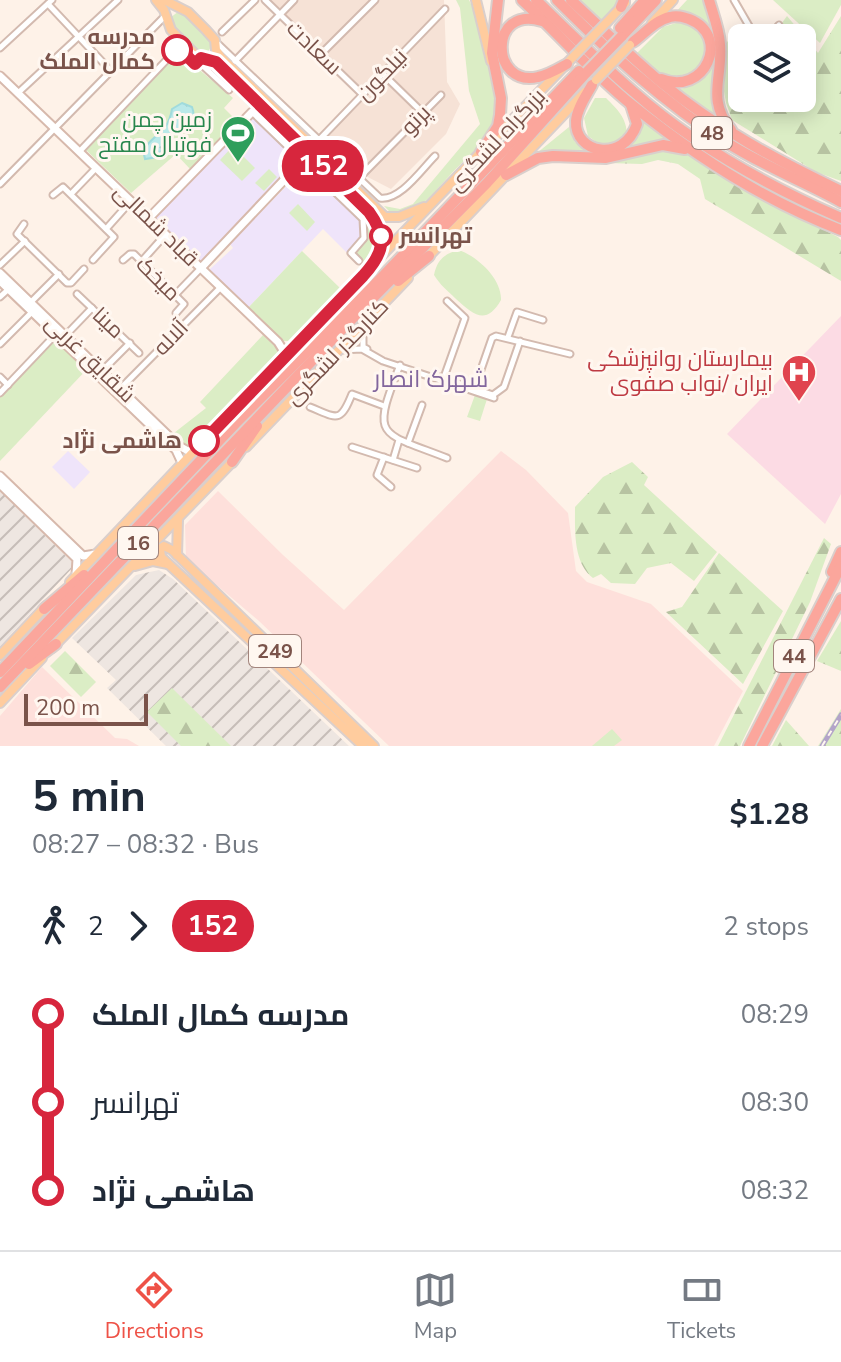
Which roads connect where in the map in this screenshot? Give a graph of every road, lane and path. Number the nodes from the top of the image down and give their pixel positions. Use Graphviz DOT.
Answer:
graph roads {
  1 [pos="118,0"];
  2 [pos="156,0"];
  3 [pos="164,0"];
  4 [pos="255,0"];
  5 [pos="265,0"];
  6 [pos="294,0"];
  7 [pos="375,0"];
  8 [pos="476,0"];
  9 [pos="498,0"];
  10 [pos="522,0"];
  11 [pos="536,0"];
  12 [pos="557,0"];
  13 [pos="573,0"];
  14 [pos="645,0"];
  15 [pos="656,0"];
  16 [pos="673,0"];
  17 [pos="709,0"];
  18 [pos="734,0"];
  19 [pos="50,2"];
  20 [pos="624,2"];
  21 [pos="178,5"];
  22 [pos="445,9"];
  23 [pos="280,15"];
  24 [pos="165,16"];
  25 [pos="545,22"];
  26 [pos="748,24"];
  27 [pos="222,32"];
  28 [pos="618,35"];
  29 [pos="78,37"];
  30 [pos="632,43"];
  31 [pos="216,46"];
  32 [pos="0,48"];
  33 [pos="321,54"];
  34 [pos="204,58"];
  35 [pos="235,61"];
  36 [pos="570,61"];
  37 [pos="585,69"];
  38 [pos="110,70"];
  39 [pos="383,74"];
  40 [pos="653,75"];
  41 [pos="0,76"];
  42 [pos="497,78"];
  43 [pos="594,82"];
  44 [pos="229,90"];
  45 [pos="18,93"];
  46 [pos="363,95"];
  47 [pos="441,95"];
  48 [pos="630,104"];
  49 [pos="654,109"];
  50 [pos="252,112"];
  51 [pos="423,113"];
  52 [pos="701,125"];
  53 [pos="54,127"];
  54 [pos="735,135"];
  55 [pos="318,141"];
  56 [pos="684,144"];
  57 [pos="80,151"];
  58 [pos="481,152"];
  59 [pos="333,156"];
  60 [pos="435,156"];
  61 [pos="706,159"];
  62 [pos="777,159"];
  63 [pos="302,161"];
  64 [pos="96,168"];
  65 [pos="338,170"];
  66 [pos="506,175"];
  67 [pos="358,179"];
  68 [pos="0,184"];
  69 [pos="71,194"];
  70 [pos="53,195"];
  71 [pos="839,197"];
  72 [pos="437,198"];
  73 [pos="131,201"];
  74 [pos="385,217"];
  75 [pos="149,218"];
  76 [pos="841,218"];
  77 [pos="24,224"];
  78 [pos="378,227"];
  79 [pos="106,229"];
  80 [pos="841,232"];
  81 [pos="166,234"];
  82 [pos="25,241"];
  83 [pos="429,256"];
  84 [pos="93,260"];
  85 [pos="123,260"];
  86 [pos="377,260"];
  87 [pos="359,261"];
  88 [pos="141,262"];
  89 [pos="0,265"];
  90 [pos="201,268"];
  91 [pos="84,269"];
  92 [pos="0,273"];
  93 [pos="59,274"];
  94 [pos="0,281"];
  95 [pos="10,287"];
  96 [pos="221,287"];
  97 [pos="77,294"];
  98 [pos="175,295"];
  99 [pos="0,297"];
  100 [pos="447,301"];
  101 [pos="31,307"];
  102 [pos="92,308"];
  103 [pos="176,313"];
  104 [pos="353,318"];
  105 [pos="543,320"];
  106 [pos="363,325"];
  107 [pos="313,328"];
  108 [pos="60,333"];
  109 [pos="508,337"];
  110 [pos="520,341"];
  111 [pos="278,342"];
  112 [pos="130,343"];
  113 [pos="0,344"];
  114 [pos="295,345"];
  115 [pos="339,350"];
  116 [pos="139,353"];
  117 [pos="570,354"];
  118 [pos="283,357"];
  119 [pos="400,365"];
  120 [pos="102,371"];
  121 [pos="0,377"];
  122 [pos="443,380"];
  123 [pos="8,385"];
  124 [pos="475,387"];
  125 [pos="120,389"];
  126 [pos="0,393"];
  127 [pos="493,395"];
  128 [pos="277,398"];
  129 [pos="133,405"];
  130 [pos="422,405"];
  131 [pos="384,406"];
  132 [pos="310,407"];
  133 [pos="236,423"];
  134 [pos="399,440"];
  135 [pos="408,443"];
  136 [pos="352,447"];
  137 [pos="177,448"];
  138 [pos="198,448"];
  139 [pos="384,457"];
  140 [pos="447,458"];
  141 [pos="393,460"];
  142 [pos="232,462"];
  143 [pos="182,463"];
  144 [pos="417,468"];
  145 [pos="0,476"];
  146 [pos="0,484"];
  147 [pos="391,487"];
  148 [pos="179,518"];
  149 [pos="128,537"];
  150 [pos="841,552"];
  151 [pos="96,554"];
  152 [pos="177,555"];
  153 [pos="169,564"];
  154 [pos="841,566"];
  155 [pos="131,568"];
  156 [pos="76,575"];
  157 [pos="841,601"];
  158 [pos="44,609"];
  159 [pos="812,621"];
  160 [pos="56,644"];
  161 [pos="0,653"];
  162 [pos="2,680"];
  163 [pos="0,703"];
  164 [pos="363,746"];
  165 [pos="374,746"];
  166 [pos="749,746"];
  167 [pos="763,746"];
  1 -- 29 [label="street"];
  2 -- 24 [label="main road"];
  3 -- 21 [label="main road"];
  4 -- 27 [label="street"];
  5 -- 23 [label="street, سعادت"];
  6 -- 23 [label="street"];
  7 -- 33 [label="street"];
  8 -- 42 [label="main road"];
  9 -- 42 [label="highway"];
  10 -- 25 [label="highway"];
  11 -- 49 [label="highway, 48"];
  12 -- 52 [label="highway, 48"];
  13 -- 40 [label="highway"];
  14 -- 28 [label="highway, بزرگراه لشگری / 16"];
  15 -- 28 [label="highway, بزرگراه لشگری / 16"];
  16 -- 30 [label="main road, کنارگذر لشگری"];
  17 -- 54 [label="highway"];
  18 -- 26 [label="street"];
  19 -- 29 [label="street"];
  19 -- 32 [label="street"];
  20 -- 36 [label="main road, کنارگذر لشگری, bridge"];
  21 -- 24 [label="main road"];
  21 -- 31 [label="main road"];
  22 -- 39 [label="street, نیلگون"];
  23 -- 33 [label="street, سعادت"];
  23 -- 35 [label="street"];
  24 -- 34 [label="main road"];
  24 -- 38 [label="street"];
  25 -- 36 [label="highway"];
  25 -- 48 [label="highway"];
  28 -- 37 [label="highway, بزرگراه لشگری / 16, bridge"];
  29 -- 38 [label="street"];
  29 -- 45 [label="street"];
  30 -- 40 [label="highway"];
  30 -- 43 [label="main road, کنارگذر لشگری, bridge"];
  31 -- 34 [label="main road"];
  31 -- 35 [label="street, پرتو"];
  31 -- 65 [label="main road"];
  33 -- 46 [label="street, سعادت"];
  34 -- 44 [label="street"];
  34 -- 57 [label="street"];
  34 -- 78 [label="main road"];
  35 -- 55 [label="street, پرتو"];
  36 -- 58 [label="main road, کنارگذر لشگری"];
  37 -- 104 [label="highway, بزرگراه لشگری / 16"];
  37 -- 133 [label="highway, بزرگراه لشگری / 16"];
  38 -- 53 [label="street"];
  39 -- 46 [label="street, نیلگون"];
  39 -- 51 [label="street"];
  40 -- 54 [label="highway"];
  41 -- 45 [label="street, قباد شمالی"];
  42 -- 58 [label="highway"];
  43 -- 48 [label="highway"];
  43 -- 66 [label="main road, کنارگذر لشگری"];
  45 -- 53 [label="street, قباد شمالی"];
  46 -- 55 [label="street, نیلگون"];
  47 -- 51 [label="street, پرتو"];
  48 -- 56 [label="highway"];
  49 -- 56 [label="highway"];
  49 -- 76 [label="highway, 48"];
  50 -- 63 [label="street"];
  50 -- 75 [label="street"];
  51 -- 67 [label="street, پرتو"];
  52 -- 62 [label="highway"];
  52 -- 71 [label="highway, 48"];
  53 -- 57 [label="street, قباد شمالی"];
  53 -- 68 [label="street"];
  54 -- 62 [label="highway"];
  55 -- 59 [label="street, پرتو"];
  56 -- 61 [label="highway"];
  57 -- 64 [label="street, قباد شمالی"];
  58 -- 72 [label="main road, کنارگذر لشگری"];
  59 -- 65 [label="street"];
  59 -- 67 [label="street, پرتو"];
  60 -- 67 [label="street, پرتو"];
  61 -- 66 [label="highway"];
  61 -- 80 [label="highway"];
  62 -- 71 [label="highway"];
  63 -- 87 [label="street"];
  63 -- 90 [label="street"];
  64 -- 69 [label="street"];
  64 -- 73 [label="street, قباد شمالی"];
  65 -- 74 [label="main road"];
  66 -- 83 [label="main road, کنارگذر لشگری"];
  69 -- 70 [label="street"];
  69 -- 79 [label="street"];
  72 -- 74 [label="main road"];
  72 -- 86 [label="main road, کنارگذر لشگری"];
  73 -- 75 [label="street, قباد شمالی"];
  73 -- 79 [label="street"];
  74 -- 78 [label="main road"];
  75 -- 81 [label="street, قباد شمالی"];
  77 -- 82 [label="street"];
  78 -- 86 [label="main road"];
  79 -- 84 [label="street"];
  81 -- 88 [label="street"];
  81 -- 90 [label="street, قباد شمالی"];
  82 -- 89 [label="street"];
  82 -- 93 [label="street"];
  83 -- 104 [label="highway"];
  83 -- 106 [label="main road, کنارگذر لشگری"];
  85 -- 88 [label="street, میخک"];
  86 -- 107 [label="main road, کنارگذر لشگری"];
  88 -- 98 [label="street, میخک"];
  90 -- 96 [label="street, قباد شمالی"];
  90 -- 98 [label="street"];
  91 -- 93 [label="street"];
  92 -- 95 [label="street, شقایق غربی"];
  93 -- 101 [label="street"];
  94 -- 95 [label="street, شقایق غربی"];
  95 -- 99 [label="street"];
  95 -- 101 [label="street, شقایق غربی"];
  96 -- 111 [label="street, قباد شمالی"];
  96 -- 125 [label="street, آلاله"];
  97 -- 102 [label="street, مینا"];
  98 -- 103 [label="street, میخک"];
  100 -- 122 [label="street"];
  101 -- 108 [label="street, شقایق غربی"];
  101 -- 113 [label="street"];
  102 -- 108 [label="street"];
  102 -- 112 [label="street, مینا"];
  104 -- 128 [label="highway, بزرگراه لشگری / 16"];
  105 -- 109 [label="street"];
  106 -- 115 [label="main road, کنارگذر لشگری"];
  106 -- 119 [label="street"];
  107 -- 114 [label="main road, کنارگذر لشگری"];
  107 -- 133 [label="highway"];
  108 -- 120 [label="street, شقایق غربی"];
  108 -- 123 [label="street"];
  108 -- 129 [label="street, شقایق غربی"];
  109 -- 110 [label="street"];
  109 -- 124 [label="street"];
  110 -- 117 [label="street"];
  110 -- 127 [label="street"];
  111 -- 114 [label="street"];
  111 -- 118 [label="street"];
  112 -- 116 [label="street, مینا"];
  112 -- 120 [label="street"];
  114 -- 118 [label="main road, کنارگذر لشگری"];
  115 -- 119 [label="street"];
  115 -- 142 [label="main road, کنارگذر لشگری"];
  118 -- 138 [label="main road, کنارگذر لشگری"];
  119 -- 122 [label="street"];
  119 -- 131 [label="street"];
  120 -- 125 [label="street, شقایق غربی"];
  121 -- 123 [label="street"];
  122 -- 124 [label="street"];
  122 -- 127 [label="street"];
  123 -- 126 [label="street"];
  124 -- 127 [label="street"];
  125 -- 129 [label="street, شقایق غربی"];
  128 -- 142 [label="highway"];
  128 -- 162 [label="highway, بزرگراه لشگری / 16"];
  129 -- 137 [label="street, شقایق غربی"];
  130 -- 135 [label="street"];
  131 -- 132 [label="street"];
  131 -- 134 [label="street"];
  133 -- 149 [label="highway, بزرگراه لشگری / 16"];
  134 -- 135 [label="street"];
  134 -- 141 [label="street"];
  135 -- 140 [label="street"];
  136 -- 139 [label="street"];
  137 -- 138 [label="street"];
  137 -- 143 [label="street"];
  138 -- 143 [label="main road, کنارگذر لشگری"];
  139 -- 141 [label="street"];
  139 -- 147 [label="street"];
  141 -- 144 [label="street"];
  142 -- 148 [label="main road, کنارگذر لشگری"];
  143 -- 151 [label="main road, کنارگذر لشگری"];
  145 -- 151 [label="street"];
  146 -- 156 [label="street"];
  148 -- 152 [label="main road"];
  148 -- 155 [label="main road, کنارگذر لشگری"];
  149 -- 158 [label="highway"];
  149 -- 162 [label="highway, بزرگراه لشگری / 16"];
  150 -- 159 [label="highway"];
  151 -- 156 [label="main road, کنارگذر لشگری"];
  152 -- 153 [label="main road"];
  152 -- 165 [label="main road, 249"];
  153 -- 155 [label="main road"];
  153 -- 164 [label="main road, 249"];
  154 -- 159 [label="highway, 44"];
  155 -- 160 [label="main road, کنارگذر لشگری"];
  156 -- 158 [label="main road, کنارگذر لشگری"];
  157 -- 167 [label="highway, 44"];
  158 -- 161 [label="main road, کنارگذر لشگری"];
  159 -- 166 [label="highway, 44"];
  160 -- 162 [label="highway"];
  160 -- 163 [label="main road, کنارگذر لشگری"];
}
